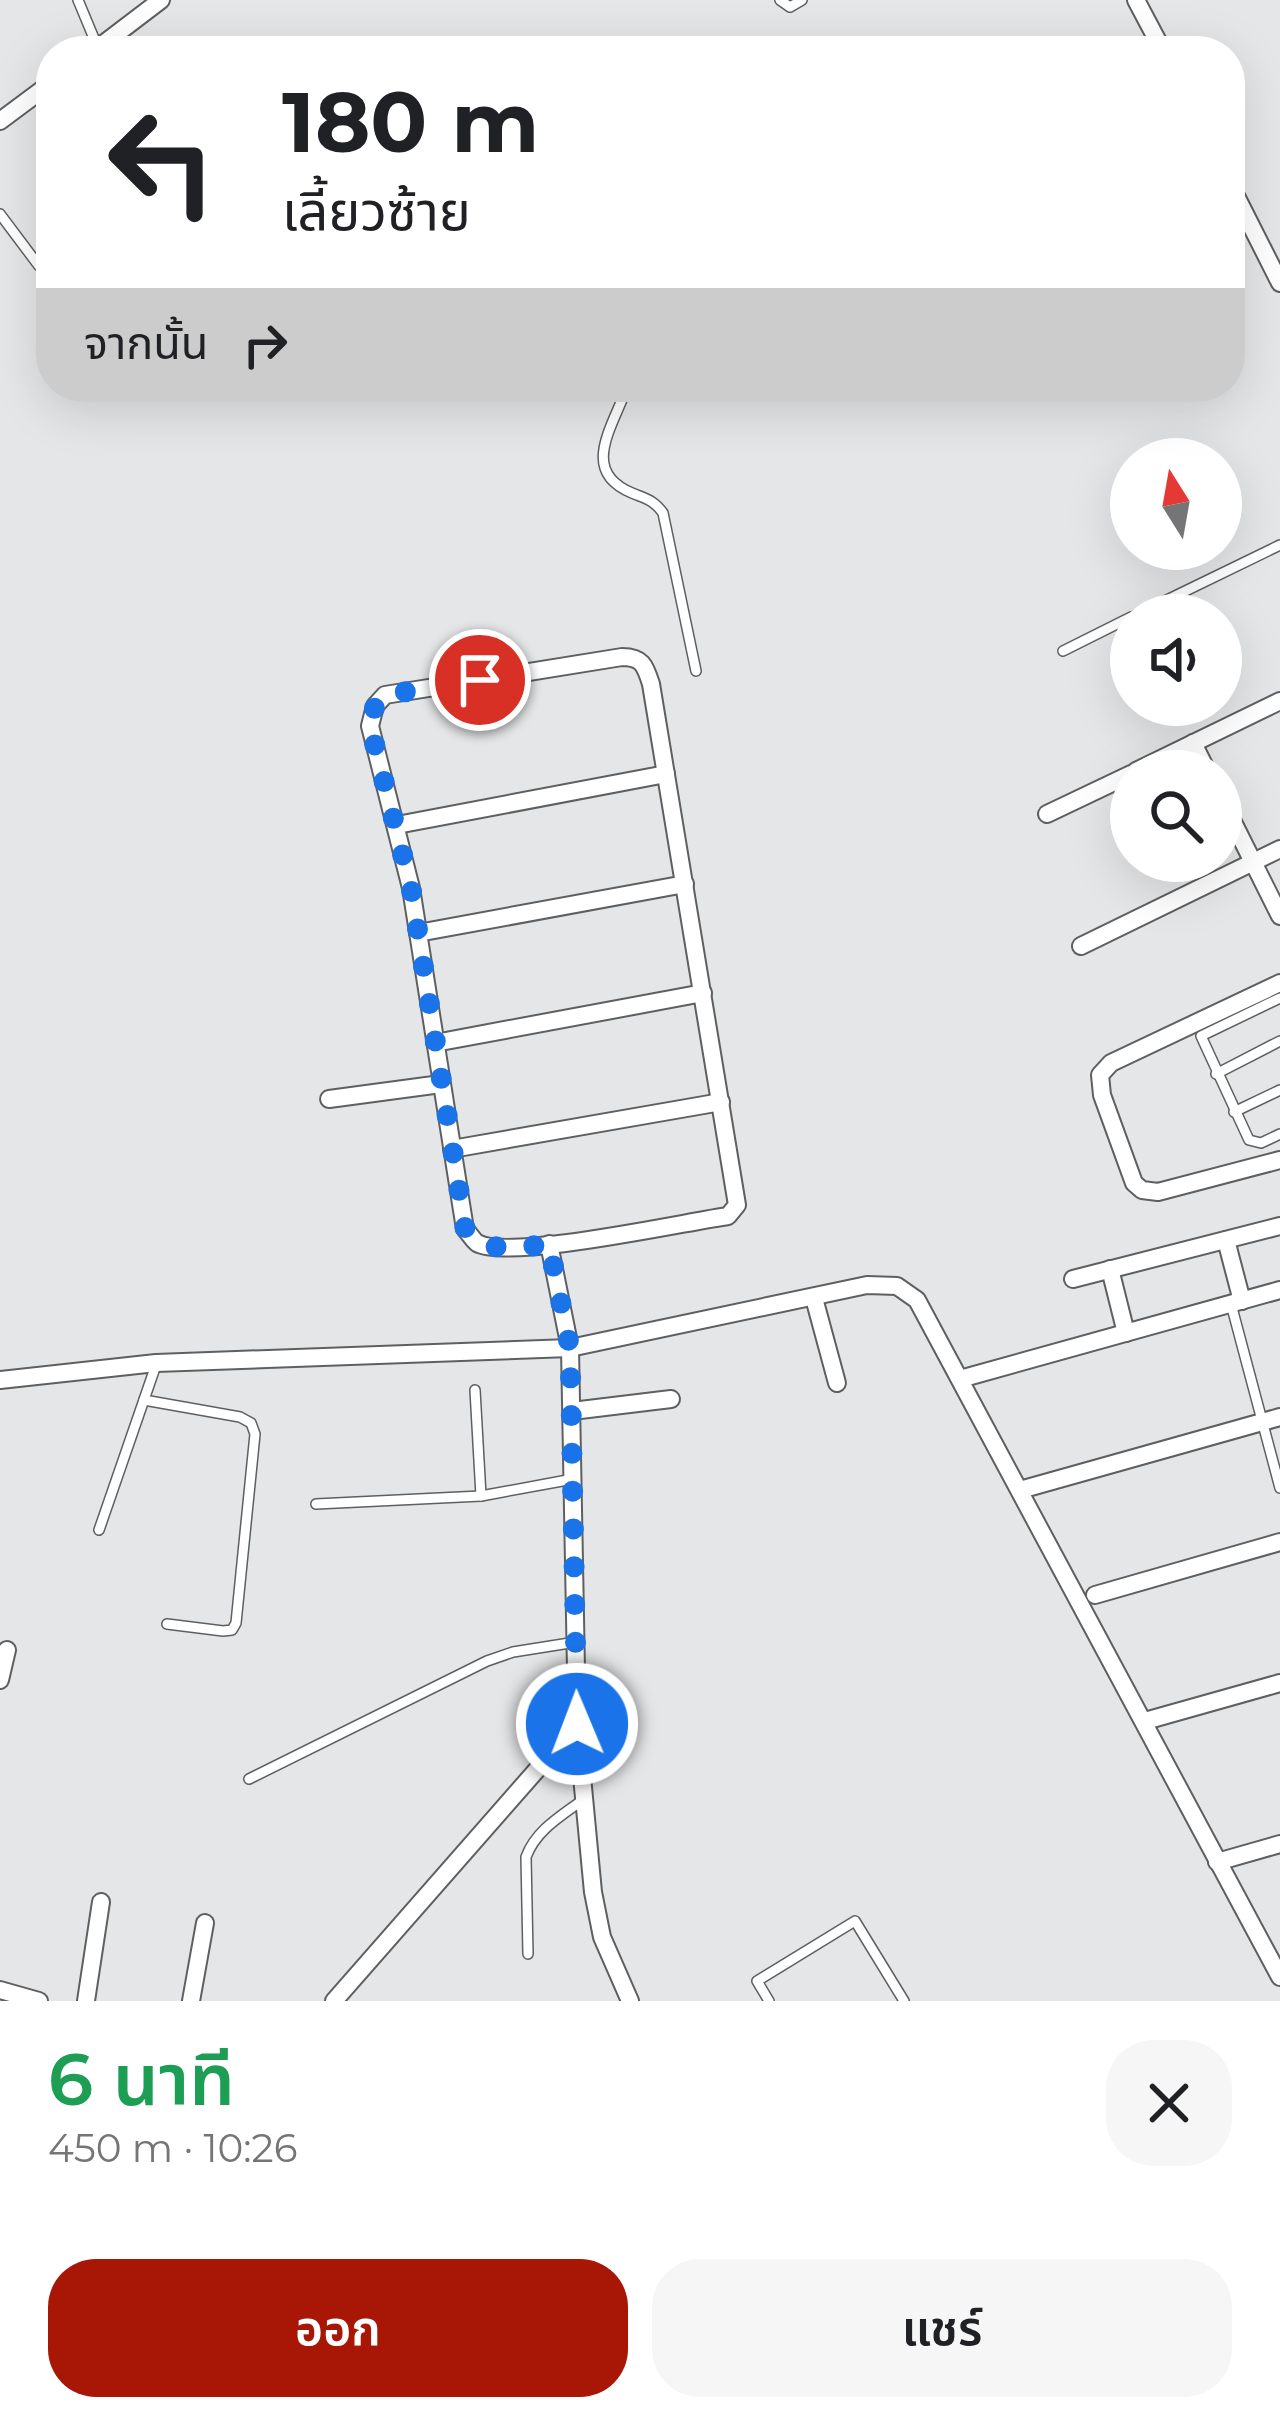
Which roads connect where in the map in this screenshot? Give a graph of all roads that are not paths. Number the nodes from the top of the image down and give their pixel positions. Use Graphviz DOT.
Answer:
graph roads {
  1 [pos="78,0"];
  2 [pos="802,0"];
  3 [pos="1136,0"];
  4 [pos="154,2"];
  5 [pos="780,6"];
  6 [pos="91,36"];
  7 [pos="113,36"];
  8 [pos="1154,36"];
  9 [pos="36,94"];
  10 [pos="0,121"];
  11 [pos="0,214"];
  12 [pos="1245,214"];
  13 [pos="36,262"];
  14 [pos="1280,283"];
  15 [pos="622,402"];
  16 [pos="1280,544"];
  17 [pos="1179,594"];
  18 [pos="1110,628"];
  19 [pos="1063,651"];
  20 [pos="696,671"];
  21 [pos="1280,701"];
  22 [pos="1193,743"];
  23 [pos="1179,750"];
  24 [pos="1196,750"];
  25 [pos="666,774"];
  26 [pos="1110,784"];
  27 [pos="1047,814"];
  28 [pos="397,825"];
  29 [pos="1242,839"];
  30 [pos="1280,849"];
  31 [pos="1254,862"];
  32 [pos="685,884"];
  33 [pos="1280,916"];
  34 [pos="418,933"];
  35 [pos="1081,946"];
  36 [pos="1280,982"];
  37 [pos="703,993"];
  38 [pos="1280,998"];
  39 [pos="1280,1041"];
  40 [pos="434,1043"];
  41 [pos="1216,1074"];
  42 [pos="441,1084"];
  43 [pos="1280,1090"];
  44 [pos="329,1099"];
  45 [pos="721,1102"];
  46 [pos="1234,1112"];
  47 [pos="1280,1134"];
  48 [pos="452,1149"];
  49 [pos="1280,1160"];
  50 [pos="1280,1226"];
  51 [pos="1226,1240"];
  52 [pos="549,1244"];
  53 [pos="1110,1269"];
  54 [pos="1073,1279"];
  55 [pos="1280,1290"];
  56 [pos="814,1298"];
  57 [pos="1236,1302"];
  58 [pos="1126,1333"];
  59 [pos="570,1348"];
  60 [pos="156,1363"];
  61 [pos="960,1379"];
  62 [pos="0,1380"];
  63 [pos="837,1383"];
  64 [pos="475,1390"];
  65 [pos="671,1399"];
  66 [pos="144,1400"];
  67 [pos="572,1411"];
  68 [pos="1280,1417"];
  69 [pos="1261,1423"];
  70 [pos="575,1478"];
  71 [pos="1280,1488"];
  72 [pos="1020,1490"];
  73 [pos="481,1496"];
  74 [pos="316,1504"];
  75 [pos="99,1530"];
  76 [pos="1280,1543"];
  77 [pos="1095,1595"];
  78 [pos="167,1624"];
  79 [pos="576,1642"];
  80 [pos="7,1650"];
  81 [pos="0,1680"];
  82 [pos="1280,1682"];
  83 [pos="1145,1721"];
  84 [pos="577,1724"];
  85 [pos="249,1779"];
  86 [pos="584,1798"];
  87 [pos="1280,1844"];
  88 [pos="1217,1862"];
  89 [pos="100,1902"];
  90 [pos="205,1923"];
  91 [pos="528,1954"];
  92 [pos="1280,1977"];
  93 [pos="0,1990"];
  94 [pos="39,2001"];
  95 [pos="86,2001"];
  96 [pos="190,2001"];
  97 [pos="334,2001"];
  98 [pos="630,2001"];
  99 [pos="769,2001"];
  100 [pos="904,2001"];
  1 -- 6 [label="lane"];
  2 -- 5 [label="lane"];
  3 -- 8 [label="street"];
  4 -- 7 [label="street"];
  9 -- 10 [label="street"];
  11 -- 13 [label="lane"];
  12 -- 14 [label="street"];
  15 -- 20 [label="lane"];
  16 -- 17 [label="lane"];
  18 -- 19 [label="lane"];
  21 -- 22 [label="street"];
  22 -- 23 [label="street"];
  22 -- 24 [label="street"];
  25 -- 28 [label="street"];
  25 -- 28 [label="street"];
  25 -- 32 [label="street"];
  26 -- 27 [label="street"];
  28 -- 34 [label="street"];
  29 -- 31 [label="street"];
  30 -- 31 [label="street"];
  31 -- 33 [label="street"];
  31 -- 35 [label="street"];
  32 -- 34 [label="street"];
  32 -- 37 [label="street"];
  34 -- 40 [label="street"];
  36 -- 49 [label="street"];
  37 -- 40 [label="street"];
  37 -- 45 [label="street"];
  38 -- 41 [label="lane"];
  39 -- 41 [label="lane"];
  40 -- 42 [label="street"];
  41 -- 46 [label="lane"];
  42 -- 44 [label="street"];
  42 -- 48 [label="street"];
  43 -- 46 [label="lane"];
  45 -- 48 [label="street"];
  45 -- 52 [label="street"];
  46 -- 47 [label="lane"];
  48 -- 52 [label="street"];
  50 -- 51 [label="street"];
  51 -- 53 [label="street"];
  51 -- 57 [label="street"];
  52 -- 59 [label="street"];
  53 -- 54 [label="street"];
  53 -- 58 [label="street"];
  55 -- 57 [label="street"];
  56 -- 59 [label="street"];
  56 -- 61 [label="street"];
  56 -- 63 [label="street"];
  57 -- 58 [label="street"];
  57 -- 69 [label="lane"];
  58 -- 61 [label="street"];
  59 -- 60 [label="street"];
  59 -- 67 [label="street"];
  60 -- 62 [label="street"];
  60 -- 66 [label="lane"];
  61 -- 72 [label="street"];
  64 -- 73 [label="lane"];
  65 -- 67 [label="street"];
  66 -- 75 [label="lane"];
  66 -- 78 [label="lane"];
  67 -- 70 [label="street"];
  68 -- 69 [label="street"];
  69 -- 71 [label="lane"];
  69 -- 72 [label="street"];
  70 -- 73 [label="lane"];
  70 -- 79 [label="street"];
  72 -- 83 [label="street"];
  73 -- 74 [label="lane"];
  76 -- 77 [label="street"];
  79 -- 84 [label="street"];
  79 -- 85 [label="lane"];
  80 -- 81 [label="street"];
  82 -- 83 [label="street"];
  83 -- 88 [label="street"];
  84 -- 86 [label="street"];
  84 -- 97 [label="street"];
  86 -- 91 [label="lane"];
  86 -- 98 [label="street"];
  87 -- 88 [label="street"];
  88 -- 92 [label="street"];
  89 -- 95 [label="street"];
  90 -- 96 [label="street"];
  93 -- 94 [label="street"];
  99 -- 100 [label="lane"];
}
